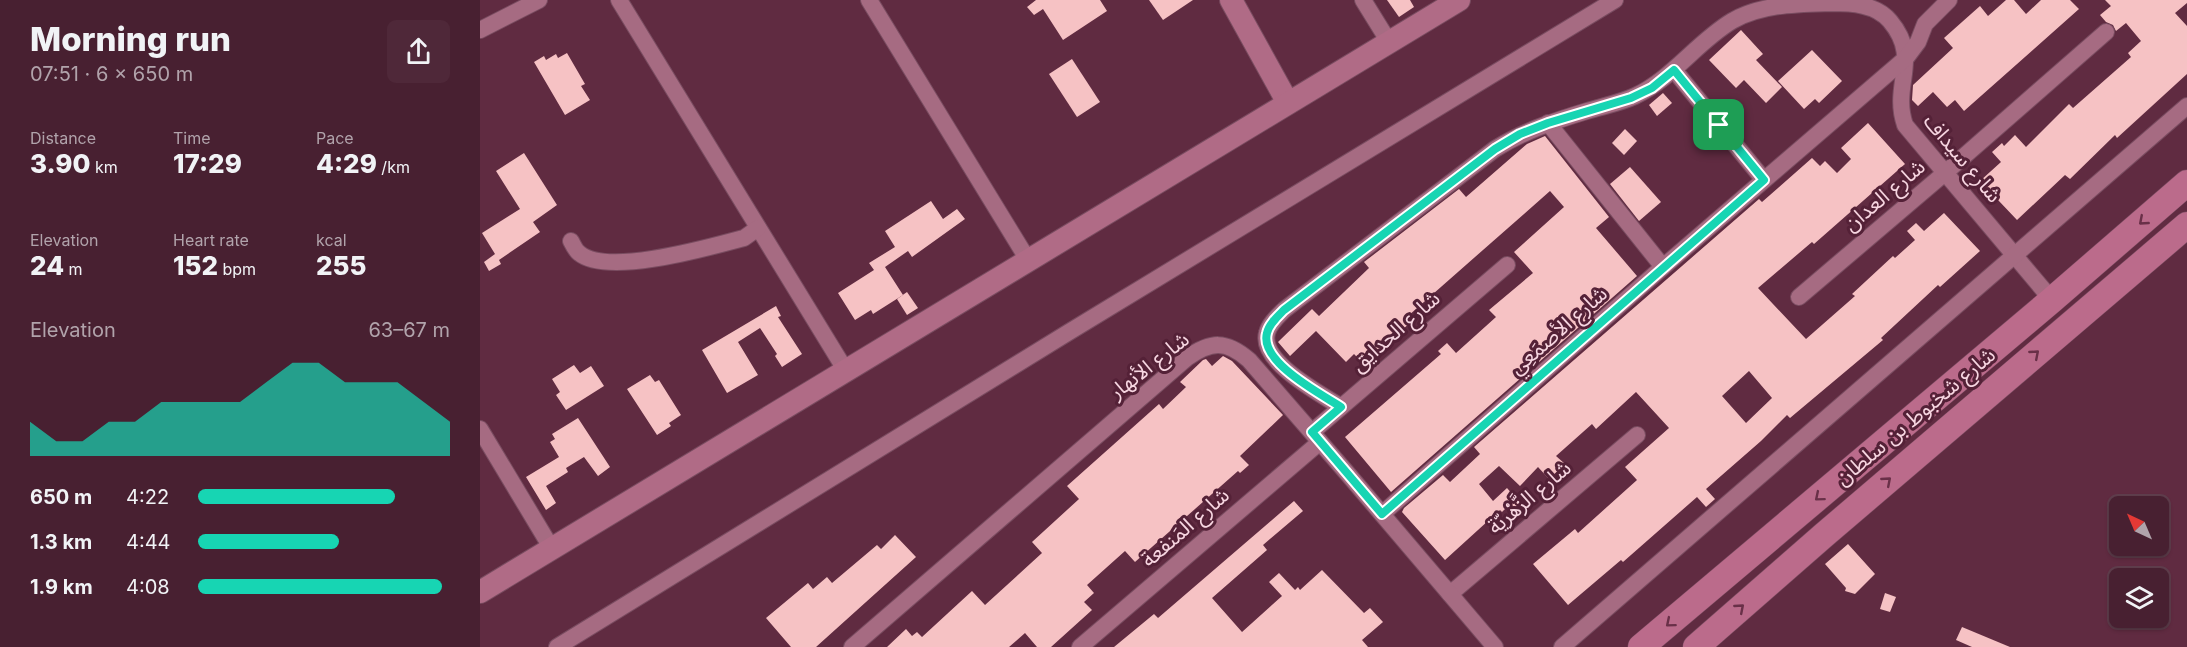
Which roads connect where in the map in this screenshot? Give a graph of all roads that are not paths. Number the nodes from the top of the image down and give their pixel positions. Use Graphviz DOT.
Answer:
graph roads {
  1 [pos="539,0"];
  2 [pos="619,0"];
  3 [pos="868,0"];
  4 [pos="1231,0"];
  5 [pos="1363,0"];
  6 [pos="1459,0"];
  7 [pos="1615,0"];
  8 [pos="1949,0"];
  9 [pos="480,30"];
  10 [pos="2106,32"];
  11 [pos="1389,42"];
  12 [pos="1906,58"];
  13 [pos="1674,70"];
  14 [pos="1288,103"];
  15 [pos="2187,106"];
  16 [pos="1548,123"];
  17 [pos="1946,172"];
  18 [pos="1764,180"];
  19 [pos="2187,183"];
  20 [pos="2187,225"];
  21 [pos="758,228"];
  22 [pos="571,241"];
  23 [pos="2014,255"];
  24 [pos="1028,260"];
  25 [pos="1507,265"];
  26 [pos="1663,267"];
  27 [pos="1799,297"];
  28 [pos="2052,300"];
  29 [pos="846,371"];
  30 [pos="1341,407"];
  31 [pos="480,429"];
  32 [pos="1637,435"];
  33 [pos="1316,437"];
  34 [pos="1382,514"];
  35 [pos="552,549"];
  36 [pos="480,592"];
  37 [pos="1450,594"];
  38 [pos="557,647"];
  39 [pos="852,647"];
  40 [pos="1080,647"];
  41 [pos="1495,647"];
  42 [pos="1562,647"];
  43 [pos="1641,647"];
  44 [pos="1696,647"];
  1 -- 9 [label="street"];
  2 -- 21 [label="street"];
  3 -- 24 [label="street"];
  4 -- 14 [label="street"];
  5 -- 11 [label="street"];
  6 -- 11 [label="street"];
  7 -- 38 [label="street"];
  8 -- 12 [label="street, شارع الأصمَعِي"];
  10 -- 17 [label="street, شارع العدان"];
  11 -- 14 [label="street"];
  12 -- 13 [label="street, شارع سيداف"];
  12 -- 17 [label="street, شارع سيداف"];
  12 -- 18 [label="street, شارع الأصمَعِي"];
  13 -- 16 [label="street, شارع سيداف"];
  13 -- 18 [label="street"];
  14 -- 24 [label="street"];
  15 -- 23 [label="street"];
  16 -- 26 [label="street"];
  16 -- 30 [label="street, شارع سيداف"];
  17 -- 23 [label="street, شارع سيداف"];
  17 -- 27 [label="street, شارع العدان"];
  18 -- 26 [label="street, شارع الأصمَعِي"];
  19 -- 28 [label="main road, شارع شخبوط بن سلطان, one-way"];
  44 -- 20 [label="main road, شارع شخبوط بن سلطان, one-way"];
  21 -- 22 [label="street"];
  21 -- 29 [label="street"];
  23 -- 28 [label="street, شارع سيداف"];
  23 -- 42 [label="street"];
  24 -- 29 [label="street"];
  25 -- 30 [label="street, شارع الحدايق"];
  26 -- 34 [label="street, شارع الأصمَعِي"];
  28 -- 43 [label="main road, شارع شخبوط بن سلطان, one-way"];
  29 -- 35 [label="street"];
  30 -- 33 [label="street, شارع الحدايق"];
  31 -- 35 [label="street"];
  32 -- 37 [label="street, شارع الزَّهْريّة"];
  33 -- 34 [label="street, شارع الأنهار"];
  33 -- 39 [label="street, شارع الأنهار"];
  33 -- 40 [label="street, شارع المَنفعة"];
  34 -- 37 [label="street, شارع الأنهار"];
  35 -- 36 [label="street"];
  37 -- 41 [label="street, شارع الأنهار"];
}
